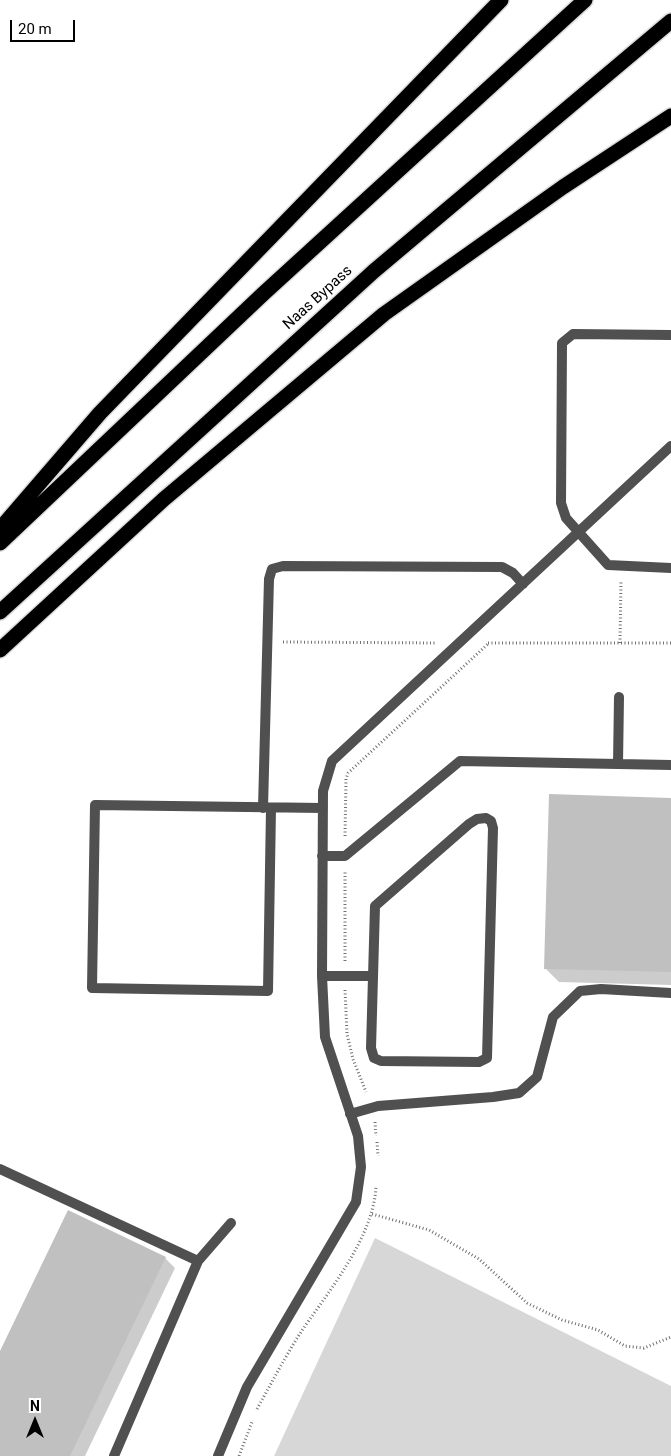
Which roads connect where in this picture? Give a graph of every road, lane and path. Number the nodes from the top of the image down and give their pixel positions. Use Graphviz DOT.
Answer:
graph roads {
  1 [pos="501,0"];
  2 [pos="585,0"];
  3 [pos="671,22"];
  4 [pos="671,116"];
  5 [pos="671,335"];
  6 [pos="671,446"];
  7 [pos="0,529"];
  8 [pos="579,533"];
  9 [pos="0,544"];
  10 [pos="621,567"];
  11 [pos="671,568"];
  12 [pos="523,584"];
  13 [pos="0,612"];
  14 [pos="489,643"];
  15 [pos="620,643"];
  16 [pos="0,650"];
  17 [pos="619,697"];
  18 [pos="618,764"];
  19 [pos="671,765"];
  20 [pos="267,808"];
  21 [pos="323,808"];
  22 [pos="322,856"];
  23 [pos="345,856"];
  24 [pos="322,976"];
  25 [pos="345,976"];
  26 [pos="372,976"];
  27 [pos="671,992"];
  28 [pos="371,1108"];
  29 [pos="350,1114"];
  30 [pos="377,1162"];
  31 [pos="0,1169"];
  32 [pos="376,1182"];
  33 [pos="372,1214"];
  34 [pos="232,1223"];
  35 [pos="198,1260"];
  36 [pos="671,1337"];
  37 [pos="256,1411"];
  38 [pos="253,1420"];
  39 [pos="114,1456"];
  40 [pos="218,1456"];
  41 [pos="239,1456"];
  1 -- 7 [label="highway"];
  2 -- 9 [label="highway"];
  3 -- 13 [label="highway, Naas Bypass"];
  4 -- 16 [label="highway"];
  5 -- 8 [label="lane"];
  6 -- 8 [label="lane"];
  8 -- 10 [label="lane"];
  8 -- 12 [label="lane"];
  10 -- 11 [label="lane"];
  10 -- 15 [label="path"];
  12 -- 20 [label="lane"];
  12 -- 21 [label="lane"];
  14 -- 23 [label="path"];
  17 -- 18 [label="lane"];
  18 -- 19 [label="lane"];
  18 -- 23 [label="lane"];
  20 -- 20 [label="lane"];
  20 -- 21 [label="lane"];
  21 -- 22 [label="lane"];
  22 -- 23 [label="lane"];
  22 -- 24 [label="lane"];
  23 -- 25 [label="path"];
  24 -- 25 [label="lane"];
  24 -- 29 [label="lane"];
  25 -- 26 [label="lane"];
  25 -- 28 [label="path"];
  26 -- 26 [label="lane"];
  27 -- 28 [label="lane"];
  28 -- 29 [label="lane"];
  28 -- 30 [label="path"];
  29 -- 40 [label="lane"];
  31 -- 35 [label="lane"];
  32 -- 33 [label="path"];
  33 -- 36 [label="path"];
  33 -- 37 [label="path"];
  34 -- 35 [label="lane"];
  35 -- 39 [label="lane"];
  38 -- 41 [label="path"];
}
